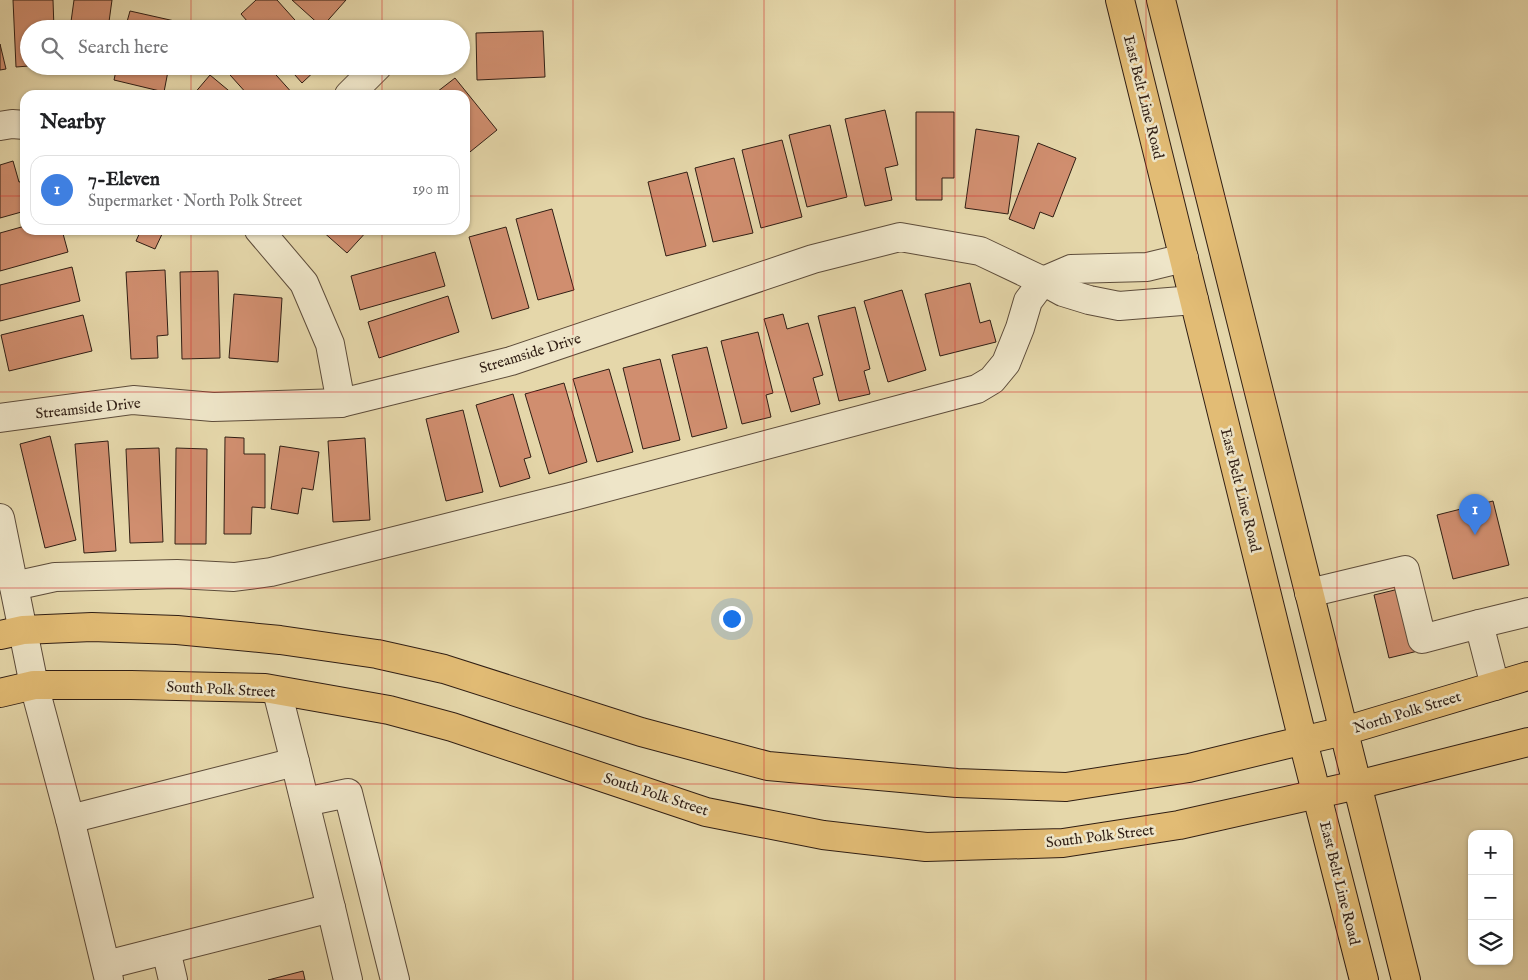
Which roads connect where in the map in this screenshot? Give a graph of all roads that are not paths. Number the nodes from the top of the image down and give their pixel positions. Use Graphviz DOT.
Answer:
graph roads {
  1 [pos="1120,0"];
  2 [pos="1161,0"];
  3 [pos="369,75"];
  4 [pos="354,90"];
  5 [pos="20,125"];
  6 [pos="0,126"];
  7 [pos="263,235"];
  8 [pos="1184,258"];
  9 [pos="1043,281"];
  10 [pos="1194,300"];
  11 [pos="341,403"];
  12 [pos="0,418"];
  13 [pos="0,518"];
  14 [pos="14,586"];
  15 [pos="1309,593"];
  16 [pos="1528,612"];
  17 [pos="1479,624"];
  18 [pos="12,633"];
  19 [pos="1528,676"];
  20 [pos="34,686"];
  21 [pos="1495,686"];
  22 [pos="276,691"];
  23 [pos="0,694"];
  24 [pos="1344,731"];
  25 [pos="1528,742"];
  26 [pos="1294,743"];
  27 [pos="295,762"];
  28 [pos="1357,786"];
  29 [pos="1318,794"];
  30 [pos="305,802"];
  31 [pos="70,819"];
  32 [pos="331,908"];
  33 [pos="166,950"];
  34 [pos="108,972"];
  35 [pos="173,980"];
  36 [pos="348,980"];
  37 [pos="395,980"];
  38 [pos="1364,980"];
  39 [pos="1406,980"];
  1 -- 8 [label="main road, East Belt Line Road"];
  2 -- 15 [label="main road"];
  3 -- 4 [label="street"];
  5 -- 6 [label="street"];
  7 -- 11 [label="street"];
  8 -- 9 [label="street"];
  8 -- 10 [label="main road, East Belt Line Road"];
  9 -- 10 [label="street, Streamside Drive"];
  9 -- 11 [label="street, Streamside Drive"];
  9 -- 14 [label="street"];
  10 -- 26 [label="main road, East Belt Line Road"];
  11 -- 12 [label="street, Streamside Drive"];
  13 -- 14 [label="street"];
  14 -- 18 [label="street"];
  15 -- 17 [label="street"];
  15 -- 24 [label="main road"];
  16 -- 17 [label="street"];
  17 -- 21 [label="street"];
  18 -- 20 [label="street"];
  18 -- 26 [label="main road"];
  19 -- 21 [label="main road, North Polk Street"];
  20 -- 22 [label="main road, South Polk Street"];
  20 -- 23 [label="main road, South Polk Street"];
  20 -- 31 [label="street"];
  21 -- 24 [label="main road, North Polk Street"];
  22 -- 27 [label="street"];
  22 -- 29 [label="main road, South Polk Street"];
  24 -- 26 [label="main road, North Polk Street"];
  24 -- 28 [label="main road"];
  25 -- 28 [label="main road"];
  26 -- 29 [label="main road, East Belt Line Road"];
  27 -- 30 [label="street"];
  27 -- 31 [label="street"];
  28 -- 29 [label="main road"];
  28 -- 39 [label="main road"];
  29 -- 38 [label="main road, East Belt Line Road"];
  30 -- 32 [label="street"];
  30 -- 37 [label="street"];
  31 -- 34 [label="street"];
  32 -- 33 [label="street"];
  32 -- 36 [label="street"];
  33 -- 34 [label="street"];
  33 -- 35 [label="street"];
}
